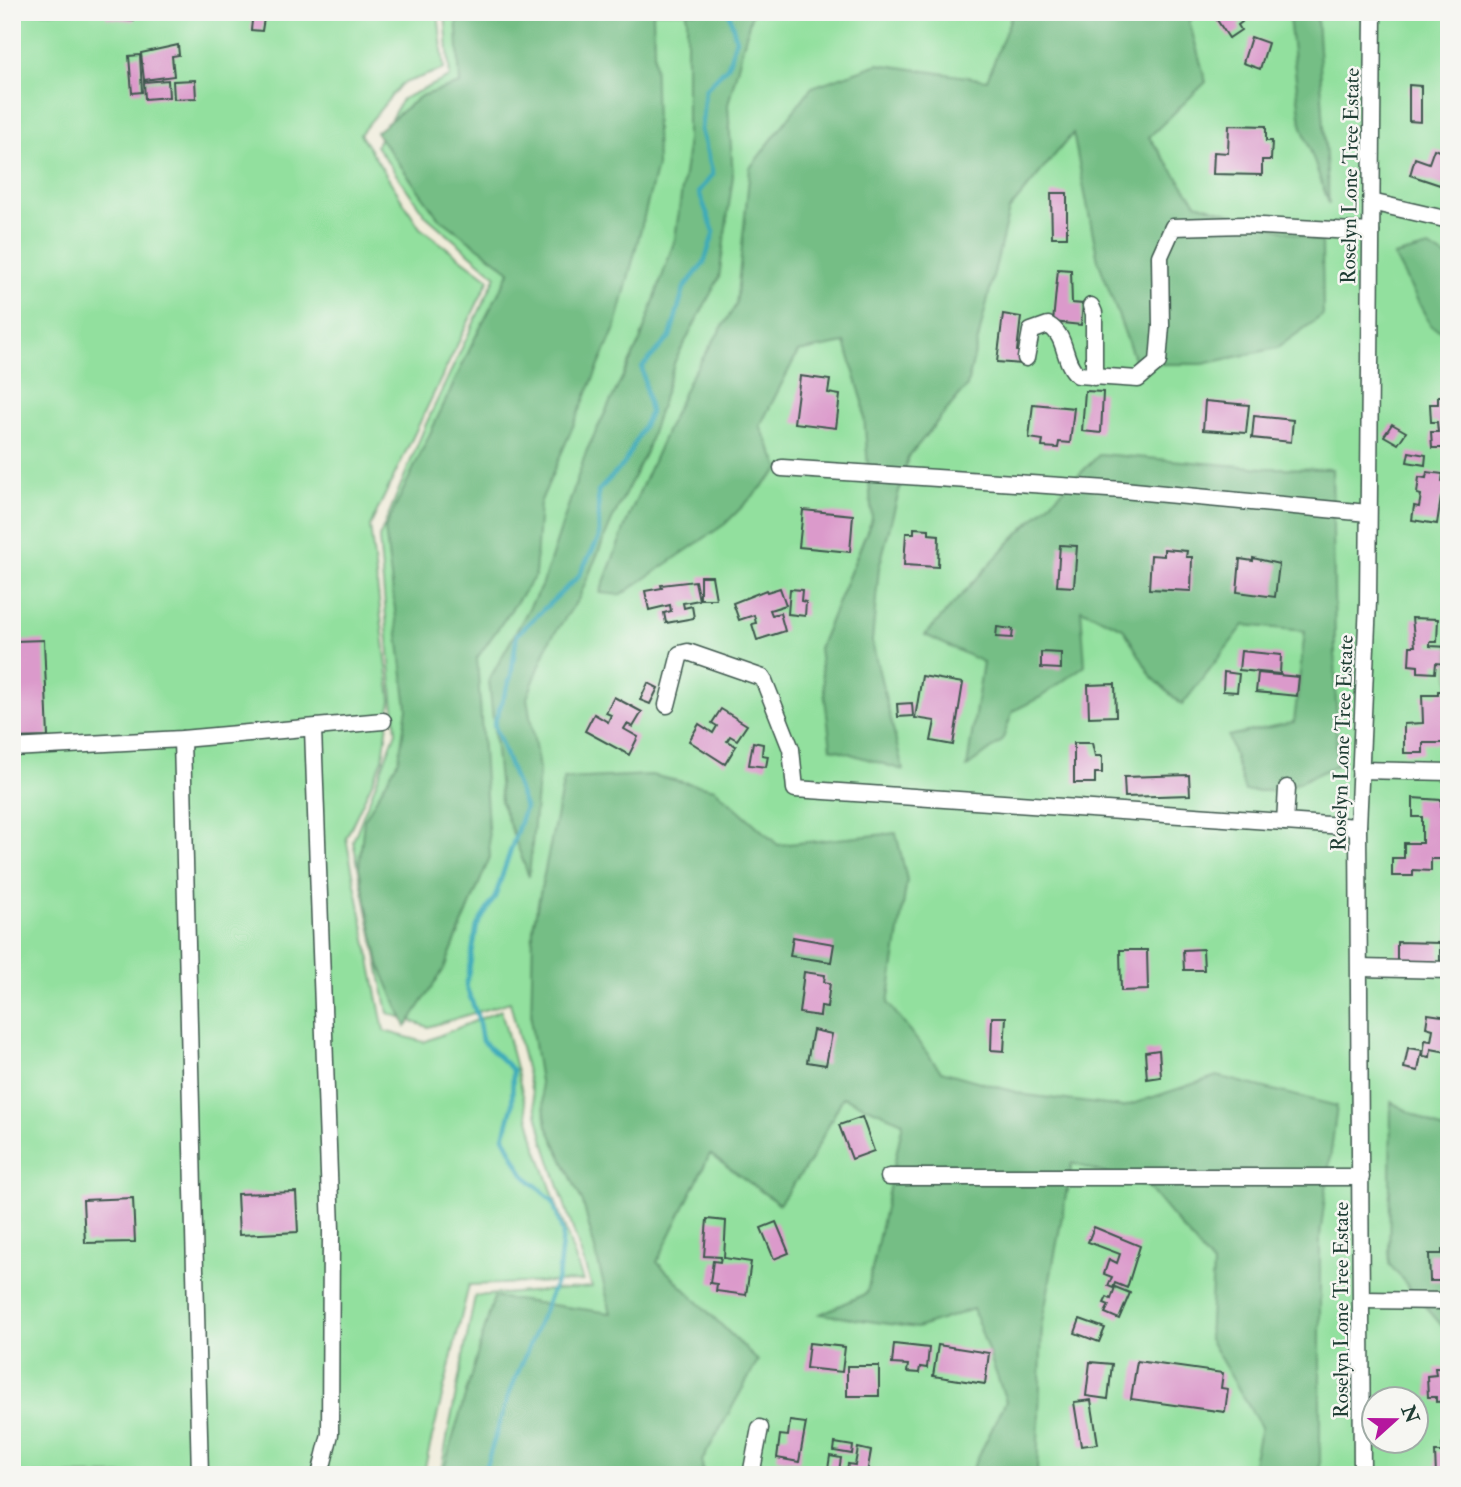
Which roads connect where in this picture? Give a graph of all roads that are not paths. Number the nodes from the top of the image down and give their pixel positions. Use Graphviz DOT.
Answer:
graph roads {
  1 [pos="1373,12"];
  2 [pos="1371,202"];
  3 [pos="1449,220"];
  4 [pos="1371,232"];
  5 [pos="1091,306"];
  6 [pos="1026,358"];
  7 [pos="1094,377"];
  8 [pos="782,468"];
  9 [pos="1368,513"];
  10 [pos="667,705"];
  11 [pos="383,721"];
  12 [pos="313,729"];
  13 [pos="182,739"];
  14 [pos="12,748"];
  15 [pos="1360,770"];
  16 [pos="1449,772"];
  17 [pos="1287,788"];
  18 [pos="1285,822"];
  19 [pos="1358,827"];
  20 [pos="1360,968"];
  21 [pos="1449,970"];
  22 [pos="889,1177"];
  23 [pos="1362,1177"];
  24 [pos="1362,1300"];
  25 [pos="1449,1301"];
  26 [pos="760,1427"];
  27 [pos="200,1475"];
  28 [pos="320,1475"];
  29 [pos="751,1475"];
  30 [pos="1362,1475"];
  1 -- 2 [label="street, Roselyn Lone Tree Estate"];
  2 -- 3 [label="street"];
  2 -- 4 [label="street, Roselyn Lone Tree Estate"];
  4 -- 7 [label="street"];
  4 -- 9 [label="street, Roselyn Lone Tree Estate"];
  5 -- 7 [label="street"];
  6 -- 7 [label="street"];
  8 -- 9 [label="street"];
  9 -- 15 [label="street, Roselyn Lone Tree Estate"];
  10 -- 18 [label="street"];
  11 -- 12 [label="street"];
  12 -- 13 [label="street"];
  12 -- 28 [label="street"];
  13 -- 14 [label="street"];
  13 -- 27 [label="street"];
  15 -- 16 [label="street"];
  15 -- 19 [label="street, Roselyn Lone Tree Estate"];
  17 -- 18 [label="street"];
  18 -- 19 [label="street"];
  19 -- 20 [label="street, Roselyn Lone Tree Estate"];
  20 -- 21 [label="street"];
  20 -- 23 [label="street, Roselyn Lone Tree Estate"];
  22 -- 23 [label="street"];
  23 -- 24 [label="street, Roselyn Lone Tree Estate"];
  24 -- 25 [label="street"];
  24 -- 30 [label="street, Roselyn Lone Tree Estate"];
  26 -- 29 [label="street"];
}
